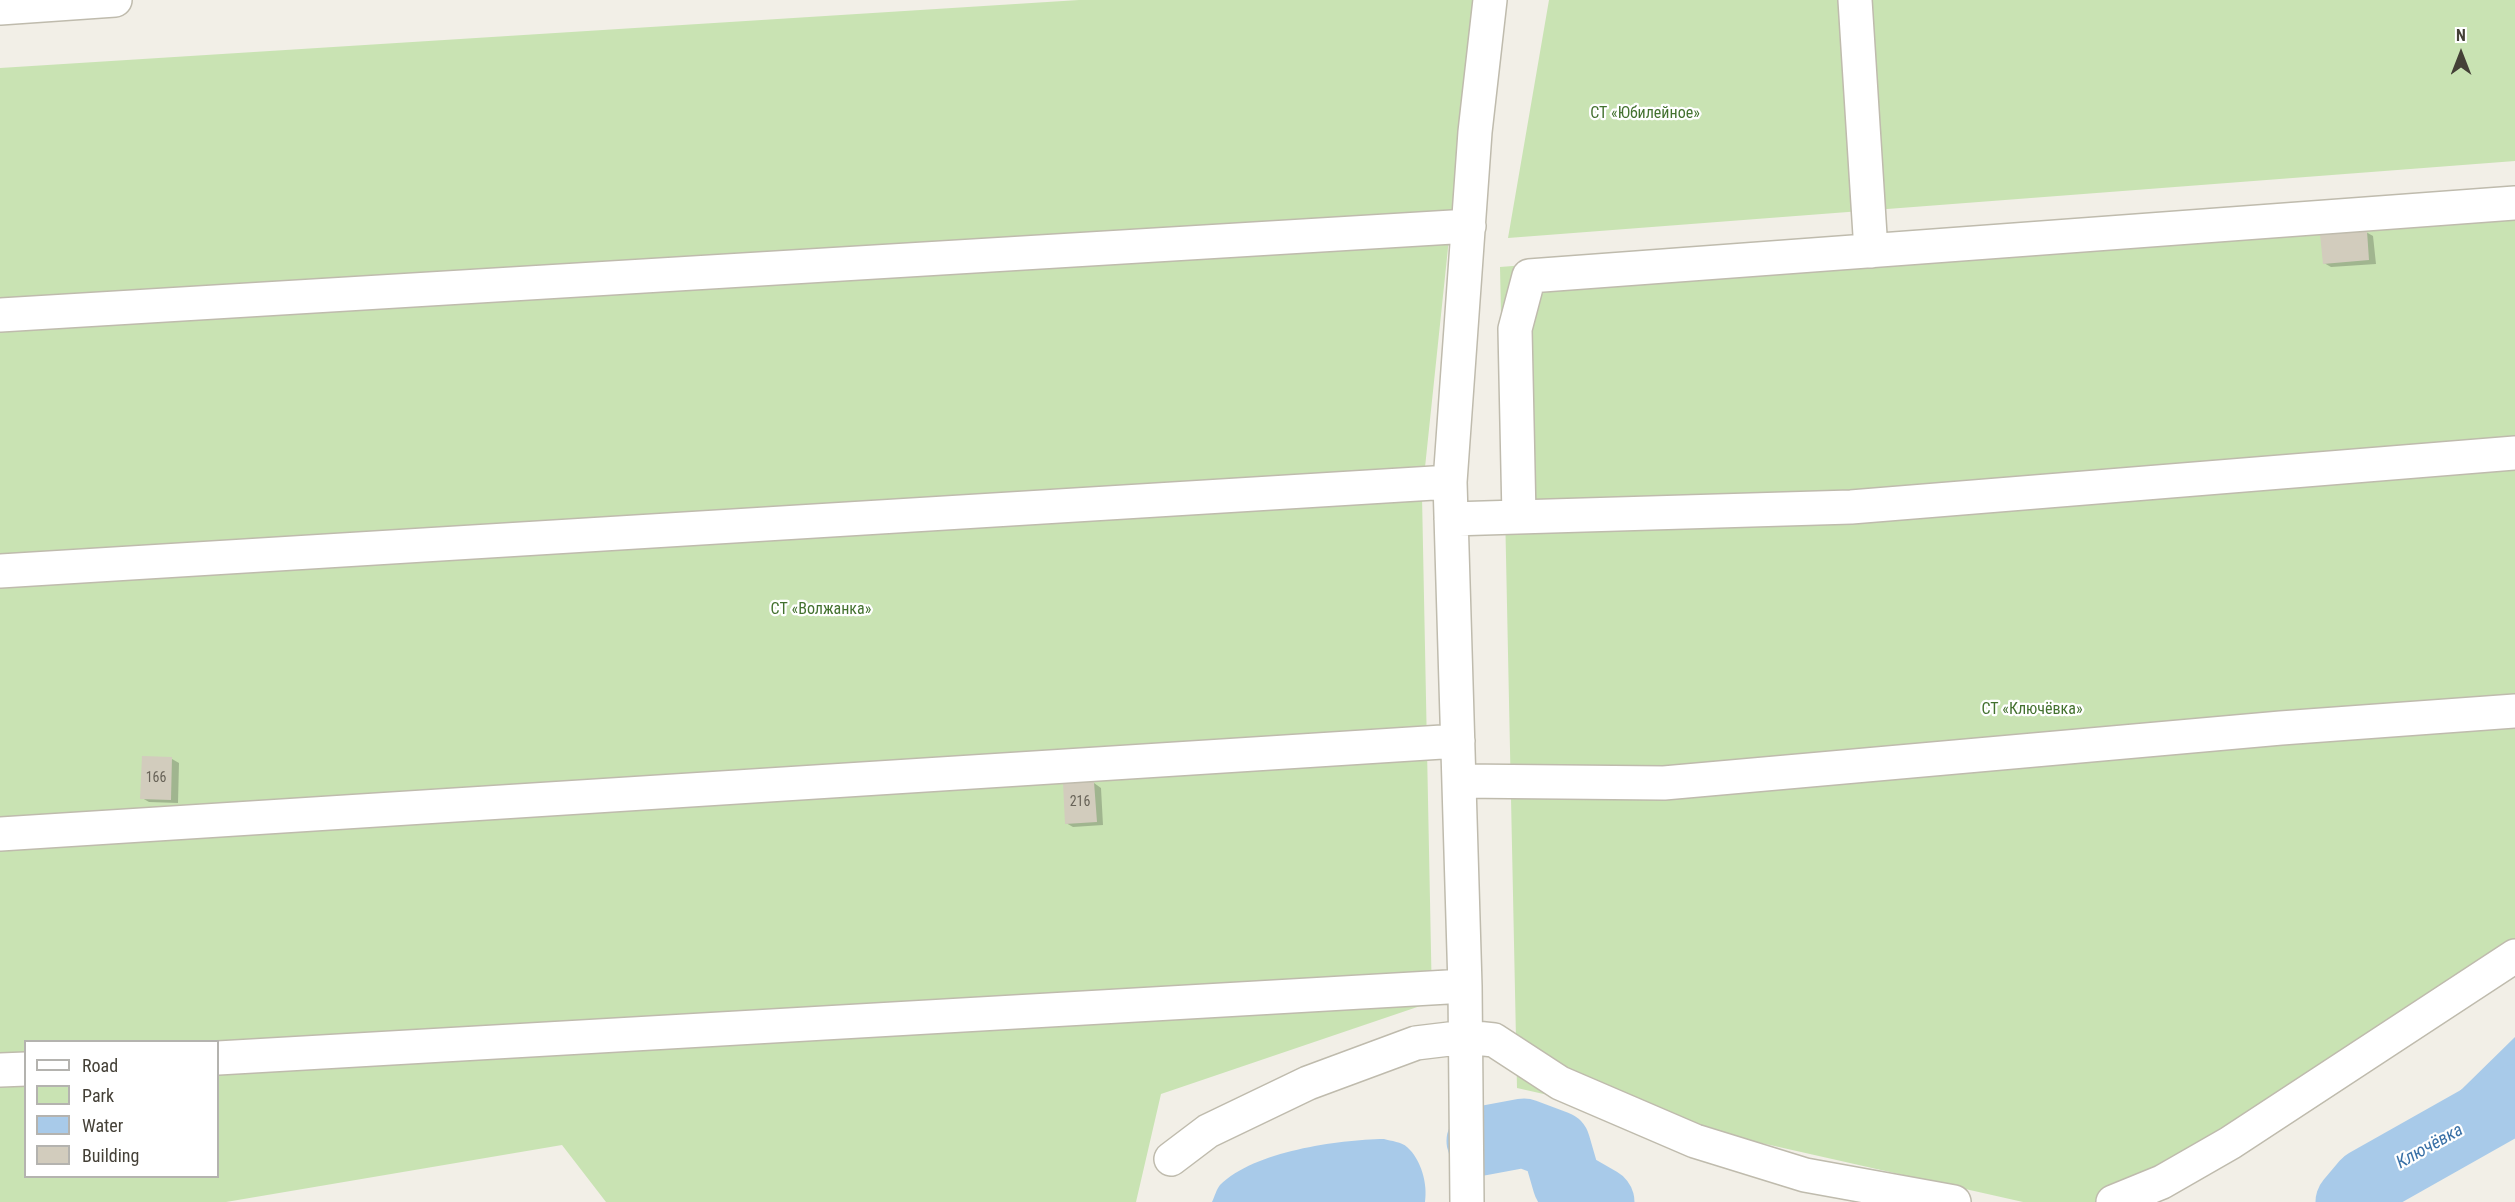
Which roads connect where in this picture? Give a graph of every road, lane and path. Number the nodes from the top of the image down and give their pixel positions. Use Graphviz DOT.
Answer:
graph roads {
  1 [pos="115,0"];
  2 [pos="1490,0"];
  3 [pos="1855,0"];
  4 [pos="0,8"];
  5 [pos="2515,203"];
  6 [pos="1468,226"];
  7 [pos="1871,251"];
  8 [pos="0,315"];
  9 [pos="2515,453"];
  10 [pos="1450,482"];
  11 [pos="1519,517"];
  12 [pos="1451,519"];
  13 [pos="0,571"];
  14 [pos="2515,711"];
  15 [pos="1458,741"];
  16 [pos="1460,781"];
  17 [pos="0,834"];
  18 [pos="2515,956"];
  19 [pos="1465,986"];
  20 [pos="1466,1037"];
  21 [pos="219,1058"];
  22 [pos="24,1069"];
  23 [pos="0,1070"];
  24 [pos="1171,1159"];
  25 [pos="1467,1202"];
  26 [pos="1954,1202"];
  27 [pos="2113,1202"];
  1 -- 4 [label="street"];
  2 -- 6 [label="street"];
  3 -- 7 [label="street"];
  5 -- 7 [label="street"];
  6 -- 8 [label="street"];
  6 -- 10 [label="street"];
  7 -- 11 [label="street"];
  9 -- 11 [label="street"];
  10 -- 12 [label="street"];
  10 -- 13 [label="street"];
  11 -- 12 [label="street"];
  12 -- 15 [label="street"];
  14 -- 16 [label="street"];
  15 -- 16 [label="street"];
  15 -- 17 [label="street"];
  16 -- 19 [label="street"];
  18 -- 27 [label="street"];
  19 -- 20 [label="street"];
  19 -- 21 [label="street"];
  20 -- 24 [label="street"];
  20 -- 25 [label="street"];
  20 -- 26 [label="street"];
  22 -- 23 [label="street"];
}
